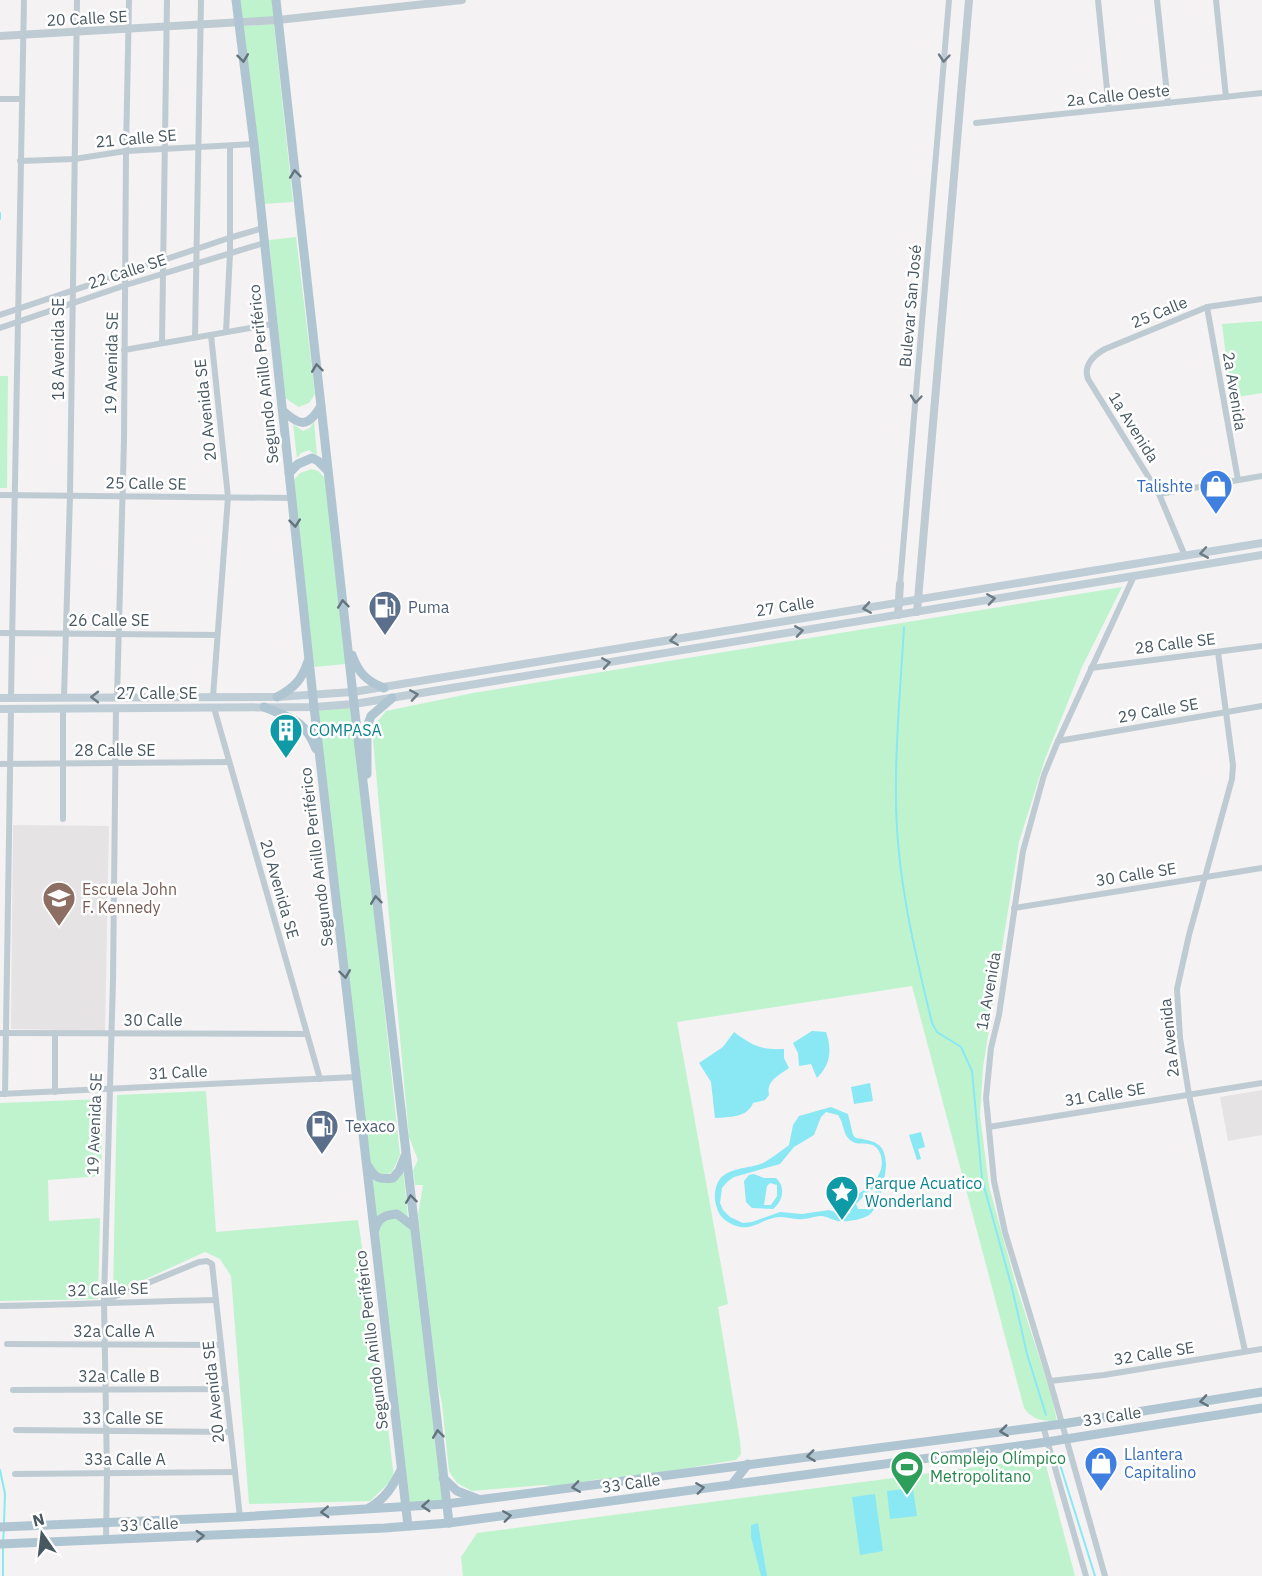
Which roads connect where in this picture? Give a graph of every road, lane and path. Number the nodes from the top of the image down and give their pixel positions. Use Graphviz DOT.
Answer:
graph roads {
  1 [pos="24,0"];
  2 [pos="77,0"];
  3 [pos="129,0"];
  4 [pos="167,0"];
  5 [pos="201,0"];
  6 [pos="236,0"];
  7 [pos="276,0"];
  8 [pos="462,0"];
  9 [pos="949,0"];
  10 [pos="969,0"];
  11 [pos="1098,0"];
  12 [pos="1157,0"];
  13 [pos="1216,0"];
  14 [pos="278,20"];
  15 [pos="239,22"];
  16 [pos="201,25"];
  17 [pos="167,27"];
  18 [pos="129,30"];
  19 [pos="76,33"];
  20 [pos="23,35"];
  21 [pos="0,36"];
  22 [pos="1262,93"];
  23 [pos="1226,97"];
  24 [pos="0,99"];
  25 [pos="21,99"];
  26 [pos="1168,103"];
  27 [pos="1109,109"];
  28 [pos="976,123"];
  29 [pos="254,144"];
  30 [pos="230,146"];
  31 [pos="198,147"];
  32 [pos="165,148"];
  33 [pos="126,151"];
  34 [pos="74,159"];
  35 [pos="20,161"];
  36 [pos="263,228"];
  37 [pos="229,238"];
  38 [pos="264,243"];
  39 [pos="197,249"];
  40 [pos="230,253"];
  41 [pos="164,260"];
  42 [pos="196,263"];
  43 [pos="126,272"];
  44 [pos="164,273"];
  45 [pos="126,285"];
  46 [pos="71,291"];
  47 [pos="1262,299"];
  48 [pos="72,303"];
  49 [pos="1208,307"];
  50 [pos="17,309"];
  51 [pos="0,315"];
  52 [pos="17,322"];
  53 [pos="273,324"];
  54 [pos="0,328"];
  55 [pos="226,332"];
  56 [pos="211,335"];
  57 [pos="195,337"];
  58 [pos="162,343"];
  59 [pos="124,350"];
  60 [pos="1088,379"];
  61 [pos="321,406"];
  62 [pos="283,411"];
  63 [pos="327,470"];
  64 [pos="289,472"];
  65 [pos="1262,476"];
  66 [pos="1238,480"];
  67 [pos="1159,494"];
  68 [pos="0,495"];
  69 [pos="15,495"];
  70 [pos="70,495"];
  71 [pos="123,495"];
  72 [pos="228,497"];
  73 [pos="292,498"];
  74 [pos="1262,543"];
  75 [pos="1262,555"];
  76 [pos="1185,556"];
  77 [pos="1134,576"];
  78 [pos="900,584"];
  79 [pos="918,600"];
  80 [pos="899,603"];
  81 [pos="917,612"];
  82 [pos="898,615"];
  83 [pos="0,633"];
  84 [pos="12,633"];
  85 [pos="67,633"];
  86 [pos="120,634"];
  87 [pos="217,635"];
  88 [pos="346,640"];
  89 [pos="1262,646"];
  90 [pos="1218,652"];
  91 [pos="310,656"];
  92 [pos="1091,668"];
  93 [pos="384,688"];
  94 [pos="352,692"];
  95 [pos="313,696"];
  96 [pos="117,697"];
  97 [pos="213,697"];
  98 [pos="277,697"];
  99 [pos="0,698"];
  100 [pos="11,698"];
  101 [pos="64,698"];
  102 [pos="392,698"];
  103 [pos="354,704"];
  104 [pos="1262,706"];
  105 [pos="264,707"];
  106 [pos="314,707"];
  107 [pos="63,708"];
  108 [pos="116,708"];
  109 [pos="214,708"];
  110 [pos="0,709"];
  111 [pos="11,709"];
  112 [pos="1226,712"];
  113 [pos="1058,741"];
  114 [pos="320,759"];
  115 [pos="229,762"];
  116 [pos="63,763"];
  117 [pos="116,763"];
  118 [pos="0,764"];
  119 [pos="10,764"];
  120 [pos="63,819"];
  121 [pos="367,819"];
  122 [pos="1262,868"];
  123 [pos="1206,876"];
  124 [pos="1014,908"];
  125 [pos="2,1033"];
  126 [pos="55,1033"];
  127 [pos="111,1033"];
  128 [pos="307,1034"];
  129 [pos="356,1077"];
  130 [pos="320,1078"];
  131 [pos="1262,1083"];
  132 [pos="108,1089"];
  133 [pos="55,1092"];
  134 [pos="2,1094"];
  135 [pos="1189,1095"];
  136 [pos="988,1127"];
  137 [pos="406,1155"];
  138 [pos="366,1164"];
  139 [pos="414,1227"];
  140 [pos="374,1232"];
  141 [pos="216,1300"];
  142 [pos="104,1301"];
  143 [pos="0,1306"];
  144 [pos="7,1344"];
  145 [pos="105,1344"];
  146 [pos="221,1345"];
  147 [pos="1262,1349"];
  148 [pos="1245,1351"];
  149 [pos="1050,1381"];
  150 [pos="106,1389"];
  151 [pos="225,1389"];
  152 [pos="13,1390"];
  153 [pos="1262,1392"];
  154 [pos="1262,1407"];
  155 [pos="1062,1424"];
  156 [pos="1043,1426"];
  157 [pos="16,1430"];
  158 [pos="107,1431"];
  159 [pos="230,1431"];
  160 [pos="1066,1439"];
  161 [pos="1047,1442"];
  162 [pos="747,1464"];
  163 [pos="401,1470"];
  164 [pos="235,1472"];
  165 [pos="107,1473"];
  166 [pos="15,1474"];
  167 [pos="443,1479"];
  168 [pos="733,1483"];
  169 [pos="483,1500"];
  170 [pos="446,1504"];
  171 [pos="406,1508"];
  172 [pos="366,1510"];
  173 [pos="240,1517"];
  174 [pos="106,1523"];
  175 [pos="449,1523"];
  176 [pos="408,1526"];
  177 [pos="0,1527"];
  178 [pos="106,1541"];
  179 [pos="0,1544"];
  180 [pos="1086,1576"];
  181 [pos="1105,1576"];
  1 -- 20 [label="street"];
  2 -- 19 [label="street, 18 Avenida SE"];
  3 -- 18 [label="street, 19 Avenida SE"];
  4 -- 17 [label="street"];
  5 -- 16 [label="street"];
  6 -- 15 [label="main road, Segundo Anillo Periférico"];
  7 -- 14 [label="main road"];
  8 -- 14 [label="street, 20 Calle SE"];
  9 -- 78 [label="street, Bulevar San José, one-way"];
  10 -- 79 [label="street, Bulevar San José"];
  11 -- 27 [label="street"];
  12 -- 26 [label="street"];
  13 -- 23 [label="street"];
  14 -- 15 [label="street, 20 Calle SE"];
  61 -- 14 [label="main road, one-way"];
  15 -- 16 [label="street, 20 Calle SE"];
  15 -- 29 [label="main road, Segundo Anillo Periférico, one-way"];
  16 -- 17 [label="street, 20 Calle SE"];
  16 -- 31 [label="street"];
  17 -- 18 [label="street, 20 Calle SE"];
  17 -- 32 [label="street"];
  18 -- 19 [label="street, 20 Calle SE"];
  18 -- 33 [label="street, 19 Avenida SE"];
  19 -- 20 [label="street, 20 Calle SE"];
  19 -- 34 [label="street, 18 Avenida SE"];
  20 -- 21 [label="street, 20 Calle SE"];
  20 -- 25 [label="street"];
  22 -- 23 [label="street, 2a Calle Oeste"];
  23 -- 26 [label="street, 2a Calle Oeste"];
  24 -- 25 [label="street"];
  25 -- 35 [label="street"];
  26 -- 27 [label="street, 2a Calle Oeste"];
  27 -- 28 [label="street, 2a Calle Oeste"];
  29 -- 30 [label="street, 21 Calle SE"];
  29 -- 36 [label="main road, Segundo Anillo Periférico"];
  30 -- 31 [label="street, 21 Calle SE"];
  30 -- 37 [label="street"];
  31 -- 32 [label="street, 21 Calle SE"];
  31 -- 39 [label="street"];
  32 -- 33 [label="street, 21 Calle SE"];
  32 -- 41 [label="street"];
  33 -- 34 [label="street, 21 Calle SE"];
  33 -- 43 [label="street, 19 Avenida SE"];
  34 -- 35 [label="street, 21 Calle SE"];
  34 -- 46 [label="street, 18 Avenida SE"];
  35 -- 50 [label="street"];
  36 -- 37 [label="street, 22 Calle SE"];
  36 -- 38 [label="main road, Segundo Anillo Periférico"];
  37 -- 39 [label="street, 22 Calle SE"];
  37 -- 40 [label="street"];
  38 -- 40 [label="street, 22 Calle SE"];
  38 -- 53 [label="main road, Segundo Anillo Periférico"];
  39 -- 41 [label="street, 22 Calle SE"];
  39 -- 42 [label="street"];
  40 -- 42 [label="street, 22 Calle SE"];
  40 -- 55 [label="street"];
  41 -- 43 [label="street, 22 Calle SE"];
  41 -- 44 [label="street"];
  42 -- 44 [label="street, 22 Calle SE"];
  42 -- 57 [label="street"];
  43 -- 45 [label="street, 19 Avenida SE"];
  43 -- 46 [label="street, 22 Calle SE"];
  44 -- 45 [label="street, 22 Calle SE"];
  44 -- 58 [label="street"];
  45 -- 48 [label="street, 22 Calle SE"];
  45 -- 59 [label="street, 19 Avenida SE"];
  46 -- 48 [label="street, 18 Avenida SE"];
  46 -- 50 [label="street, 22 Calle SE"];
  47 -- 49 [label="street, 25 Calle"];
  48 -- 52 [label="street, 22 Calle SE"];
  48 -- 70 [label="street, 18 Avenida SE"];
  49 -- 60 [label="street, 25 Calle"];
  49 -- 66 [label="street, 2a Avenida"];
  50 -- 51 [label="street, 22 Calle SE"];
  50 -- 52 [label="street"];
  52 -- 54 [label="street, 22 Calle SE"];
  52 -- 69 [label="street"];
  53 -- 55 [label="street"];
  53 -- 62 [label="main road, Segundo Anillo Periférico"];
  55 -- 56 [label="street"];
  56 -- 57 [label="street"];
  56 -- 72 [label="street, 20 Avenida SE"];
  57 -- 58 [label="street"];
  58 -- 59 [label="street"];
  59 -- 71 [label="street, 19 Avenida SE"];
  60 -- 67 [label="street, 1a Avenida"];
  61 -- 62 [label="main road"];
  61 -- 63 [label="main road"];
  62 -- 64 [label="main road, Segundo Anillo Periférico"];
  63 -- 64 [label="main road"];
  88 -- 63 [label="main road, one-way"];
  64 -- 73 [label="main road, Segundo Anillo Periférico"];
  65 -- 66 [label="street"];
  66 -- 67 [label="street"];
  67 -- 76 [label="street, 1a Avenida"];
  68 -- 69 [label="street, 25 Calle SE"];
  69 -- 70 [label="street, 25 Calle SE"];
  69 -- 84 [label="street"];
  70 -- 71 [label="street, 25 Calle SE"];
  70 -- 85 [label="street, 18 Avenida SE"];
  71 -- 72 [label="street, 25 Calle SE"];
  71 -- 86 [label="street, 19 Avenida SE"];
  72 -- 73 [label="street, 25 Calle SE"];
  72 -- 87 [label="street, 20 Avenida SE"];
  73 -- 91 [label="main road, Segundo Anillo Periférico, one-way"];
  74 -- 76 [label="main road, 27 Calle, one-way"];
  75 -- 77 [label="main road, 27 Calle"];
  76 -- 79 [label="main road, 27 Calle"];
  81 -- 77 [label="main road, 27 Calle, one-way"];
  77 -- 92 [label="street, 1a Avenida"];
  78 -- 80 [label="street, Bulevar San José"];
  79 -- 80 [label="main road, 27 Calle"];
  79 -- 81 [label="street, Bulevar San José"];
  80 -- 82 [label="street, Bulevar San José"];
  80 -- 93 [label="main road, 27 Calle, one-way"];
  81 -- 82 [label="main road, 27 Calle"];
  102 -- 82 [label="main road, 27 Calle, one-way"];
  83 -- 84 [label="street, 26 Calle SE"];
  84 -- 85 [label="street, 26 Calle SE"];
  84 -- 100 [label="street"];
  85 -- 86 [label="street, 26 Calle SE"];
  85 -- 101 [label="street, 18 Avenida SE"];
  86 -- 87 [label="street, 26 Calle SE"];
  86 -- 96 [label="street, 19 Avenida SE"];
  87 -- 97 [label="street, 20 Avenida SE"];
  88 -- 93 [label="main road"];
  88 -- 94 [label="main road"];
  89 -- 90 [label="street, 28 Calle SE"];
  90 -- 92 [label="street, 28 Calle SE"];
  90 -- 112 [label="street, 2a Avenida"];
  91 -- 95 [label="main road, Segundo Anillo Periférico"];
  91 -- 98 [label="main road"];
  92 -- 113 [label="street, 1a Avenida"];
  93 -- 94 [label="main road, 27 Calle"];
  94 -- 95 [label="main road, 27 Calle"];
  94 -- 103 [label="main road"];
  95 -- 98 [label="main road, 27 Calle SE"];
  95 -- 106 [label="main road, Segundo Anillo Periférico"];
  96 -- 97 [label="main road, 27 Calle SE"];
  96 -- 101 [label="main road, 27 Calle SE, one-way"];
  97 -- 98 [label="main road, 27 Calle SE"];
  99 -- 100 [label="main road, 27 Calle SE"];
  100 -- 101 [label="main road, 27 Calle SE"];
  102 -- 103 [label="main road, 27 Calle"];
  102 -- 121 [label="main road"];
  103 -- 106 [label="main road, 27 Calle"];
  103 -- 121 [label="main road"];
  104 -- 112 [label="street, 29 Calle SE"];
  105 -- 106 [label="main road, 27 Calle SE"];
  105 -- 109 [label="main road, 27 Calle SE"];
  105 -- 114 [label="main road"];
  106 -- 114 [label="main road, Segundo Anillo Periférico"];
  107 -- 108 [label="main road, 27 Calle SE"];
  107 -- 111 [label="main road, 27 Calle SE"];
  107 -- 116 [label="street"];
  108 -- 109 [label="main road, 27 Calle SE"];
  108 -- 117 [label="street, 19 Avenida SE"];
  109 -- 115 [label="street, 20 Avenida SE"];
  110 -- 111 [label="main road, 27 Calle SE"];
  111 -- 119 [label="street"];
  112 -- 113 [label="street, 29 Calle SE"];
  112 -- 123 [label="street, 2a Avenida"];
  113 -- 124 [label="street, 1a Avenida"];
  114 -- 129 [label="main road, Segundo Anillo Periférico, one-way"];
  115 -- 117 [label="street, 28 Calle SE"];
  115 -- 128 [label="street, 20 Avenida SE"];
  116 -- 117 [label="street, 28 Calle SE"];
  116 -- 119 [label="street, 28 Calle SE"];
  116 -- 120 [label="street"];
  117 -- 127 [label="street, 19 Avenida SE"];
  118 -- 119 [label="street, 28 Calle SE"];
  119 -- 125 [label="street"];
  137 -- 121 [label="main road, one-way"];
  122 -- 123 [label="street, 30 Calle SE"];
  123 -- 124 [label="street, 30 Calle SE"];
  123 -- 135 [label="street, 2a Avenida"];
  124 -- 136 [label="street, 1a Avenida"];
  125 -- 126 [label="street, 30 Calle"];
  125 -- 134 [label="street"];
  126 -- 127 [label="street, 30 Calle"];
  126 -- 133 [label="street"];
  127 -- 128 [label="street, 30 Calle"];
  127 -- 132 [label="street, 19 Avenida SE"];
  128 -- 130 [label="street, 20 Avenida SE"];
  129 -- 130 [label="street, 31 Calle"];
  129 -- 138 [label="main road, Segundo Anillo Periférico"];
  130 -- 132 [label="street, 31 Calle"];
  131 -- 135 [label="street, 31 Calle SE"];
  132 -- 133 [label="street, 31 Calle"];
  132 -- 142 [label="street, 19 Avenida SE"];
  133 -- 134 [label="street, 31 Calle"];
  135 -- 136 [label="street, 31 Calle SE"];
  135 -- 148 [label="street, 2a Avenida"];
  136 -- 149 [label="street, 1a Avenida"];
  137 -- 138 [label="main road"];
  139 -- 137 [label="main road, one-way"];
  138 -- 140 [label="main road, Segundo Anillo Periférico"];
  139 -- 140 [label="main road"];
  167 -- 139 [label="main road, one-way"];
  140 -- 163 [label="main road, Segundo Anillo Periférico"];
  141 -- 142 [label="street, 32 Calle SE"];
  141 -- 142 [label="street, 20 Avenida SE"];
  141 -- 146 [label="street, 20 Avenida SE"];
  142 -- 143 [label="street, 32 Calle SE"];
  142 -- 145 [label="street, 19 Avenida SE"];
  144 -- 145 [label="street, 32a Calle A"];
  145 -- 146 [label="street, 32a Calle A"];
  145 -- 150 [label="street, 19 Avenida SE"];
  146 -- 151 [label="street, 20 Avenida SE"];
  147 -- 148 [label="street, 32 Calle SE"];
  148 -- 149 [label="street, 32 Calle SE"];
  149 -- 155 [label="street, 1a Avenida"];
  150 -- 151 [label="street, 32a Calle B"];
  150 -- 152 [label="street, 32a Calle B"];
  150 -- 158 [label="street, 19 Avenida SE"];
  151 -- 159 [label="street, 20 Avenida SE"];
  153 -- 155 [label="main road, 33 Calle, one-way"];
  154 -- 160 [label="main road, 33 Calle"];
  155 -- 156 [label="main road, 33 Calle"];
  155 -- 160 [label="street, 1a Avenida"];
  156 -- 161 [label="street"];
  156 -- 162 [label="main road, 33 Calle, one-way"];
  157 -- 158 [label="street, 33 Calle SE"];
  158 -- 159 [label="street, 33 Calle SE"];
  158 -- 165 [label="street, 19 Avenida SE"];
  159 -- 164 [label="street, 20 Avenida SE"];
  160 -- 161 [label="main road, 33 Calle"];
  160 -- 181 [label="street"];
  161 -- 168 [label="main road, 33 Calle"];
  161 -- 180 [label="street"];
  162 -- 168 [label="main road"];
  162 -- 169 [label="main road, 33 Calle, one-way"];
  163 -- 171 [label="main road, Segundo Anillo Periférico"];
  163 -- 172 [label="main road"];
  164 -- 165 [label="street, 33a Calle A"];
  164 -- 173 [label="street, 20 Avenida SE"];
  165 -- 166 [label="street, 33a Calle A"];
  165 -- 174 [label="street, 19 Avenida SE"];
  167 -- 169 [label="main road"];
  167 -- 170 [label="main road"];
  175 -- 168 [label="main road, 33 Calle, one-way"];
  169 -- 170 [label="main road, 33 Calle"];
  170 -- 171 [label="main road, 33 Calle, one-way"];
  170 -- 175 [label="main road"];
  171 -- 172 [label="main road, 33 Calle"];
  171 -- 176 [label="main road, Segundo Anillo Periférico"];
  172 -- 173 [label="main road, 33 Calle, one-way"];
  173 -- 174 [label="main road, 33 Calle"];
  174 -- 177 [label="main road, 33 Calle"];
  174 -- 178 [label="street, 19 Avenida SE"];
  175 -- 176 [label="main road, 33 Calle"];
  178 -- 176 [label="main road, 33 Calle, one-way"];
  178 -- 179 [label="main road, 33 Calle"];
}
